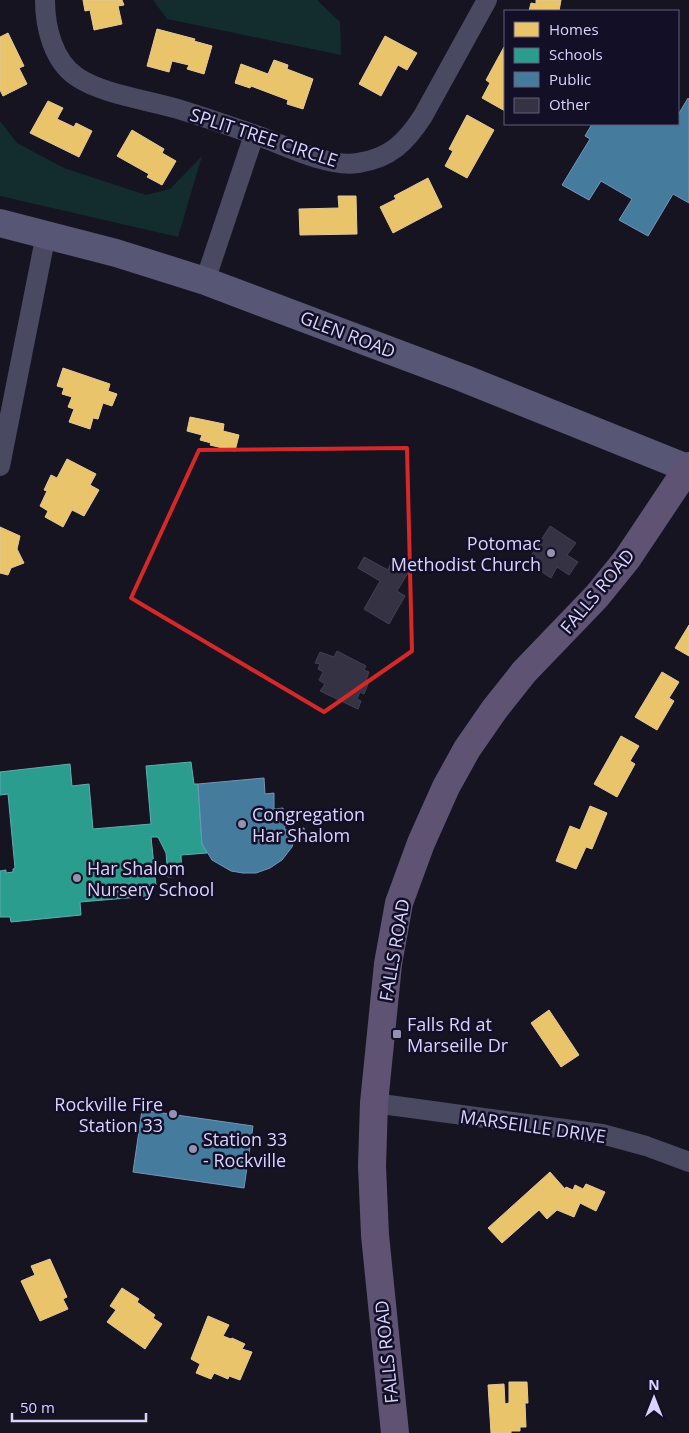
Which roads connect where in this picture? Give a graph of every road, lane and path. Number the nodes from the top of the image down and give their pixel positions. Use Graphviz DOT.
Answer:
graph roads {
  1 [pos="44,0"];
  2 [pos="487,0"];
  3 [pos="254,135"];
  4 [pos="0,223"];
  5 [pos="46,234"];
  6 [pos="205,280"];
  7 [pos="0,466"];
  8 [pos="688,467"];
  9 [pos="374,1103"];
  10 [pos="689,1162"];
  11 [pos="395,1433"];
  1 -- 3 [label="street, SPLIT TREE CIRCLE"];
  2 -- 3 [label="street, SPLIT TREE CIRCLE"];
  3 -- 6 [label="street"];
  4 -- 5 [label="main road, GLEN ROAD"];
  5 -- 6 [label="main road, GLEN ROAD"];
  5 -- 7 [label="street"];
  6 -- 8 [label="main road, GLEN ROAD"];
  8 -- 9 [label="main road, FALLS ROAD"];
  9 -- 10 [label="street, MARSEILLE DRIVE"];
  9 -- 11 [label="main road, FALLS ROAD"];
}
